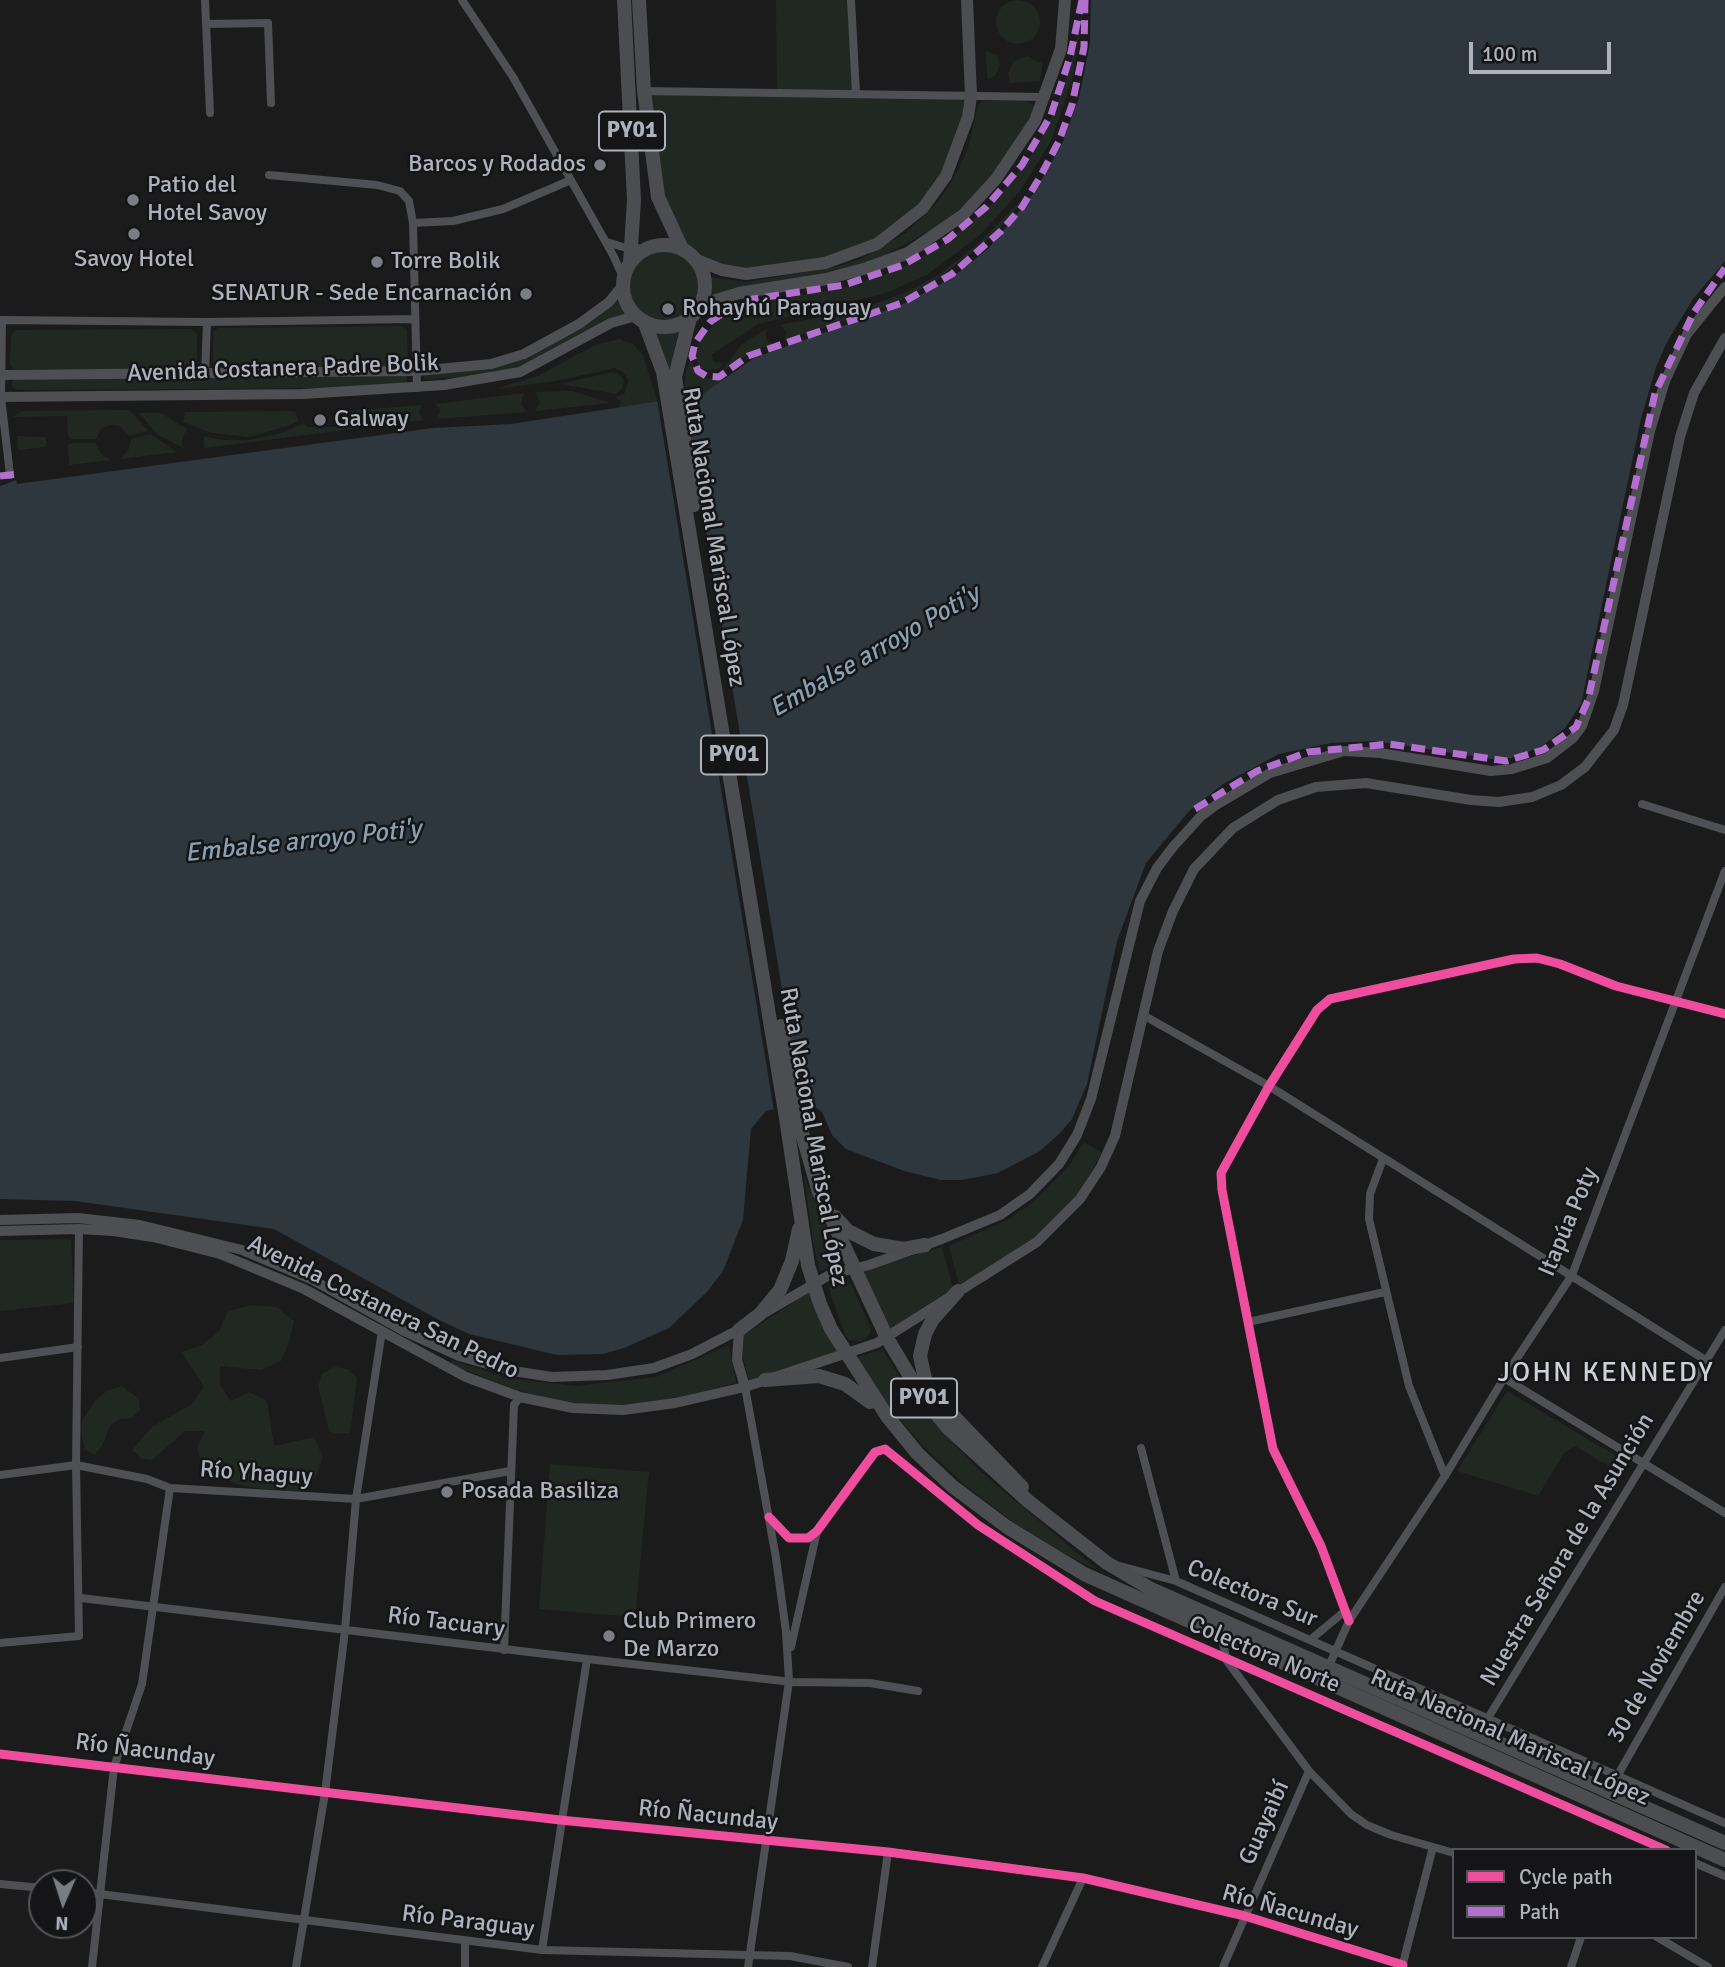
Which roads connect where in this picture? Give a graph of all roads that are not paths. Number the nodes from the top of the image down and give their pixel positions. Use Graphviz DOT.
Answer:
graph roads {
  1 [pos="205,0"];
  2 [pos="462,0"];
  3 [pos="624,0"];
  4 [pos="639,0"];
  5 [pos="851,0"];
  6 [pos="967,0"];
  7 [pos="1065,0"];
  8 [pos="206,24"];
  9 [pos="644,91"];
  10 [pos="856,93"];
  11 [pos="971,96"];
  12 [pos="1045,97"];
  13 [pos="271,103"];
  14 [pos="210,113"];
  15 [pos="269,175"];
  16 [pos="571,180"];
  17 [pos="413,223"];
  18 [pos="607,242"];
  19 [pos="682,248"];
  20 [pos="636,253"];
  21 [pos="697,260"];
  22 [pos="623,282"];
  23 [pos="1725,287"];
  24 [pos="700,305"];
  25 [pos="690,318"];
  26 [pos="414,319"];
  27 [pos="640,319"];
  28 [pos="1,320"];
  29 [pos="207,322"];
  30 [pos="1725,338"];
  31 [pos="417,371"];
  32 [pos="205,374"];
  33 [pos="1,376"];
  34 [pos="417,388"];
  35 [pos="671,392"];
  36 [pos="1,397"];
  37 [pos="10,475"];
  38 [pos="1643,804"];
  39 [pos="1725,830"];
  40 [pos="1725,871"];
  41 [pos="1674,1002"];
  42 [pos="1725,1014"];
  43 [pos="1143,1015"];
  44 [pos="1269,1086"];
  45 [pos="792,1117"];
  46 [pos="1383,1159"];
  47 [pos="819,1192"];
  48 [pos="801,1216"];
  49 [pos="0,1220"];
  50 [pos="79,1229"];
  51 [pos="0,1231"];
  52 [pos="925,1245"];
  53 [pos="853,1269"];
  54 [pos="1572,1275"];
  55 [pos="813,1284"];
  56 [pos="958,1291"];
  57 [pos="1385,1292"];
  58 [pos="1248,1322"];
  59 [pos="739,1330"];
  60 [pos="1725,1330"];
  61 [pos="382,1331"];
  62 [pos="887,1338"];
  63 [pos="78,1347"];
  64 [pos="845,1354"];
  65 [pos="0,1358"];
  66 [pos="1707,1361"];
  67 [pos="1504,1378"];
  68 [pos="765,1380"];
  69 [pos="745,1387"];
  70 [pos="520,1397"];
  71 [pos="887,1416"];
  72 [pos="1141,1448"];
  73 [pos="1642,1463"];
  74 [pos="76,1465"];
  75 [pos="510,1471"];
  76 [pos="0,1475"];
  77 [pos="1445,1476"];
  78 [pos="170,1488"];
  79 [pos="356,1499"];
  80 [pos="1028,1501"];
  81 [pos="1725,1513"];
  82 [pos="769,1517"];
  83 [pos="817,1531"];
  84 [pos="1107,1563"];
  85 [pos="1177,1581"];
  86 [pos="1725,1587"];
  87 [pos="80,1598"];
  88 [pos="153,1609"];
  89 [pos="1345,1611"];
  90 [pos="1257,1617"];
  91 [pos="1349,1620"];
  92 [pos="345,1630"];
  93 [pos="1250,1633"];
  94 [pos="1221,1636"];
  95 [pos="1310,1640"];
  96 [pos="0,1643"];
  97 [pos="504,1650"];
  98 [pos="1335,1650"];
  99 [pos="587,1660"];
  100 [pos="788,1660"];
  101 [pos="1227,1661"];
  102 [pos="1328,1668"];
  103 [pos="789,1681"];
  104 [pos="918,1691"];
  105 [pos="1488,1718"];
  106 [pos="0,1754"];
  107 [pos="114,1767"];
  108 [pos="1309,1771"];
  109 [pos="1618,1775"];
  110 [pos="325,1793"];
  111 [pos="1605,1797"];
  112 [pos="560,1820"];
  113 [pos="1725,1823"];
  114 [pos="767,1842"];
  115 [pos="1725,1843"];
  116 [pos="1433,1847"];
  117 [pos="1661,1848"];
  118 [pos="888,1852"];
  119 [pos="1452,1852"];
  120 [pos="1725,1860"];
  121 [pos="1697,1864"];
  122 [pos="1725,1876"];
  123 [pos="1083,1878"];
  124 [pos="0,1884"];
  125 [pos="28,1887"];
  126 [pos="100,1894"];
  127 [pos="1245,1916"];
  128 [pos="303,1920"];
  129 [pos="1580,1939"];
  130 [pos="1660,1939"];
  131 [pos="465,1942"];
  132 [pos="542,1950"];
  133 [pos="749,1956"];
  134 [pos="1402,1966"];
  135 [pos="92,1967"];
  136 [pos="296,1967"];
  137 [pos="465,1967"];
  138 [pos="748,1967"];
  139 [pos="848,1967"];
  140 [pos="873,1967"];
  141 [pos="1042,1967"];
  142 [pos="1223,1967"];
  143 [pos="1571,1967"];
  144 [pos="1708,1967"];
  1 -- 8 [label="street"];
  2 -- 16 [label="street"];
  3 -- 20 [label="highway, PY01"];
  4 -- 9 [label="highway, PY01"];
  5 -- 10 [label="street"];
  6 -- 11 [label="main road"];
  7 -- 12 [label="main road"];
  8 -- 13 [label="street"];
  8 -- 14 [label="street"];
  9 -- 10 [label="street"];
  9 -- 19 [label="highway, PY01"];
  10 -- 11 [label="street"];
  11 -- 12 [label="street"];
  11 -- 21 [label="main road"];
  12 -- 24 [label="main road"];
  15 -- 17 [label="street"];
  16 -- 17 [label="street"];
  16 -- 18 [label="street"];
  17 -- 26 [label="street"];
  18 -- 20 [label="street"];
  18 -- 22 [label="street"];
  19 -- 20 [label="highway"];
  19 -- 21 [label="highway, PY01"];
  20 -- 22 [label="highway, PY01"];
  21 -- 24 [label="highway"];
  22 -- 27 [label="highway, Ruta Nacional Mariscal López / PY01"];
  22 -- 31 [label="main road, Avenida Costanera Padre Bolik"];
  23 -- 52 [label="main road, Avenida Costanera San Pedro"];
  24 -- 25 [label="highway, Ruta Nacional Mariscal López / PY01"];
  25 -- 27 [label="highway"];
  25 -- 35 [label="highway, Ruta Nacional Mariscal López / PY01"];
  26 -- 29 [label="street"];
  26 -- 31 [label="street"];
  27 -- 34 [label="main road, Avenida Costanera Padre Bolik"];
  27 -- 35 [label="highway, Ruta Nacional Mariscal López / PY01"];
  28 -- 29 [label="street"];
  28 -- 33 [label="street"];
  29 -- 32 [label="street"];
  30 -- 43 [label="main road, Avenida Costanera San Pedro"];
  31 -- 32 [label="main road, Avenida Costanera Padre Bolik"];
  31 -- 34 [label="street"];
  32 -- 33 [label="main road, Avenida Costanera Padre Bolik"];
  33 -- 36 [label="street"];
  34 -- 36 [label="main road, Avenida Costanera Padre Bolik"];
  35 -- 45 [label="highway, Ruta Nacional Mariscal López / PY01"];
  36 -- 37 [label="street"];
  38 -- 39 [label="street"];
  40 -- 41 [label="street, Itapúa Poty"];
  41 -- 42 [label="street"];
  41 -- 44 [label="street"];
  41 -- 54 [label="street, Itapúa Poty"];
  43 -- 44 [label="street"];
  43 -- 56 [label="main road, Avenida Costanera San Pedro"];
  44 -- 46 [label="street"];
  44 -- 58 [label="street"];
  45 -- 47 [label="highway, Ruta Nacional Mariscal López / PY01"];
  45 -- 48 [label="highway, Ruta Nacional Mariscal López / PY01"];
  46 -- 54 [label="street"];
  46 -- 57 [label="street"];
  47 -- 52 [label="highway"];
  47 -- 53 [label="highway, Ruta Nacional Mariscal López / PY01"];
  48 -- 55 [label="highway, Ruta Nacional Mariscal López / PY01"];
  48 -- 59 [label="highway"];
  49 -- 59 [label="main road, Avenida Costanera San Pedro"];
  50 -- 51 [label="main road, Avenida Costanera San Pedro"];
  50 -- 61 [label="main road, Avenida Costanera San Pedro"];
  50 -- 63 [label="street"];
  52 -- 53 [label="main road, Avenida Costanera San Pedro"];
  53 -- 55 [label="main road, Avenida Costanera San Pedro"];
  53 -- 62 [label="highway, Ruta Nacional Mariscal López / PY01"];
  54 -- 66 [label="street"];
  54 -- 67 [label="street, Itapúa Poty"];
  55 -- 59 [label="main road, Avenida Costanera San Pedro"];
  55 -- 64 [label="highway, Ruta Nacional Mariscal López / PY01"];
  56 -- 62 [label="main road, Avenida Costanera San Pedro"];
  56 -- 80 [label="highway"];
  57 -- 58 [label="street"];
  57 -- 77 [label="street"];
  58 -- 89 [label="street"];
  59 -- 69 [label="main road"];
  60 -- 66 [label="street, Nuestra Señora de la Asunción"];
  61 -- 70 [label="main road, Avenida Costanera San Pedro"];
  61 -- 79 [label="street"];
  62 -- 64 [label="main road, Avenida Costanera San Pedro"];
  62 -- 80 [label="highway, Ruta Nacional Mariscal López / PY01"];
  63 -- 65 [label="street"];
  63 -- 74 [label="street"];
  64 -- 68 [label="main road, Avenida Costanera San Pedro"];
  64 -- 71 [label="highway, Ruta Nacional Mariscal López / PY01"];
  66 -- 73 [label="street, Nuestra Señora de la Asunción"];
  67 -- 73 [label="street"];
  67 -- 77 [label="street, Itapúa Poty"];
  68 -- 69 [label="main road, Avenida Costanera San Pedro"];
  68 -- 71 [label="highway"];
  69 -- 70 [label="main road, Avenida Costanera San Pedro"];
  69 -- 82 [label="street"];
  70 -- 75 [label="street"];
  71 -- 94 [label="highway, Ruta Nacional Mariscal López / PY01"];
  72 -- 85 [label="street"];
  73 -- 81 [label="street"];
  73 -- 105 [label="street, Nuestra Señora de la Asunción"];
  74 -- 76 [label="street, Río Yhaguy"];
  74 -- 78 [label="street, Río Yhaguy"];
  74 -- 87 [label="street"];
  75 -- 79 [label="street, Río Yhaguy"];
  75 -- 97 [label="street"];
  77 -- 91 [label="street, Itapúa Poty"];
  78 -- 79 [label="street, Río Yhaguy"];
  78 -- 88 [label="street"];
  79 -- 92 [label="street"];
  80 -- 84 [label="highway, Ruta Nacional Mariscal López / PY01"];
  82 -- 83 [label="street"];
  82 -- 100 [label="street"];
  83 -- 100 [label="street"];
  83 -- 101 [label="street, Colectora Norte"];
  84 -- 85 [label="street, Colectora Sur"];
  84 -- 93 [label="highway, Ruta Nacional Mariscal López / PY01"];
  85 -- 90 [label="street, Colectora Sur"];
  86 -- 109 [label="street, 30 de Noviembre"];
  87 -- 88 [label="street, Río Tacuary"];
  87 -- 96 [label="street"];
  88 -- 92 [label="street, Río Tacuary"];
  88 -- 107 [label="street"];
  89 -- 91 [label="street"];
  89 -- 95 [label="street"];
  90 -- 93 [label="street"];
  90 -- 95 [label="street, Colectora Sur"];
  91 -- 98 [label="street, Itapúa Poty"];
  92 -- 97 [label="street, Río Tacuary"];
  92 -- 110 [label="street"];
  93 -- 102 [label="highway, Ruta Nacional Mariscal López / PY01"];
  94 -- 101 [label="street"];
  94 -- 111 [label="highway, Ruta Nacional Mariscal López / PY01"];
  95 -- 98 [label="street, Colectora Sur"];
  97 -- 99 [label="street, Río Tacuary"];
  98 -- 102 [label="street, Itapúa Poty"];
  98 -- 105 [label="street, Colectora Sur"];
  99 -- 103 [label="street, Río Tacuary"];
  99 -- 112 [label="street"];
  100 -- 103 [label="street"];
  101 -- 108 [label="street"];
  101 -- 117 [label="street, Colectora Norte"];
  102 -- 111 [label="highway, Ruta Nacional Mariscal López / PY01"];
  103 -- 104 [label="street, Río Tacuary"];
  103 -- 114 [label="street"];
  105 -- 109 [label="street, Colectora Sur"];
  106 -- 107 [label="street, Río Ñacunday"];
  107 -- 110 [label="street, Río Ñacunday"];
  107 -- 126 [label="street"];
  108 -- 116 [label="street"];
  108 -- 127 [label="street, Guayaibí"];
  109 -- 111 [label="street, 30 de Noviembre"];
  109 -- 113 [label="street, Colectora Sur"];
  110 -- 112 [label="street, Río Ñacunday"];
  110 -- 128 [label="street"];
  111 -- 115 [label="highway, Ruta Nacional Mariscal López / PY01"];
  111 -- 120 [label="highway, Ruta Nacional Mariscal López / PY01"];
  112 -- 114 [label="street, Río Ñacunday"];
  112 -- 132 [label="street"];
  114 -- 118 [label="street, Río Ñacunday"];
  114 -- 133 [label="street"];
  116 -- 119 [label="street"];
  116 -- 134 [label="street"];
  118 -- 123 [label="street, Río Ñacunday"];
  118 -- 140 [label="street"];
  121 -- 122 [label="street"];
  123 -- 127 [label="street, Río Ñacunday"];
  123 -- 141 [label="street"];
  124 -- 125 [label="street"];
  126 -- 128 [label="street, Río Paraguay"];
  126 -- 135 [label="street"];
  127 -- 134 [label="street, Río Ñacunday"];
  127 -- 142 [label="street, Guayaibí"];
  128 -- 131 [label="street, Río Paraguay"];
  128 -- 136 [label="street"];
  129 -- 143 [label="street"];
  130 -- 144 [label="street"];
  131 -- 132 [label="street, Río Paraguay"];
  131 -- 137 [label="street"];
  132 -- 133 [label="street, Río Paraguay"];
  133 -- 138 [label="street"];
  133 -- 139 [label="street, Río Paraguay"];
}
